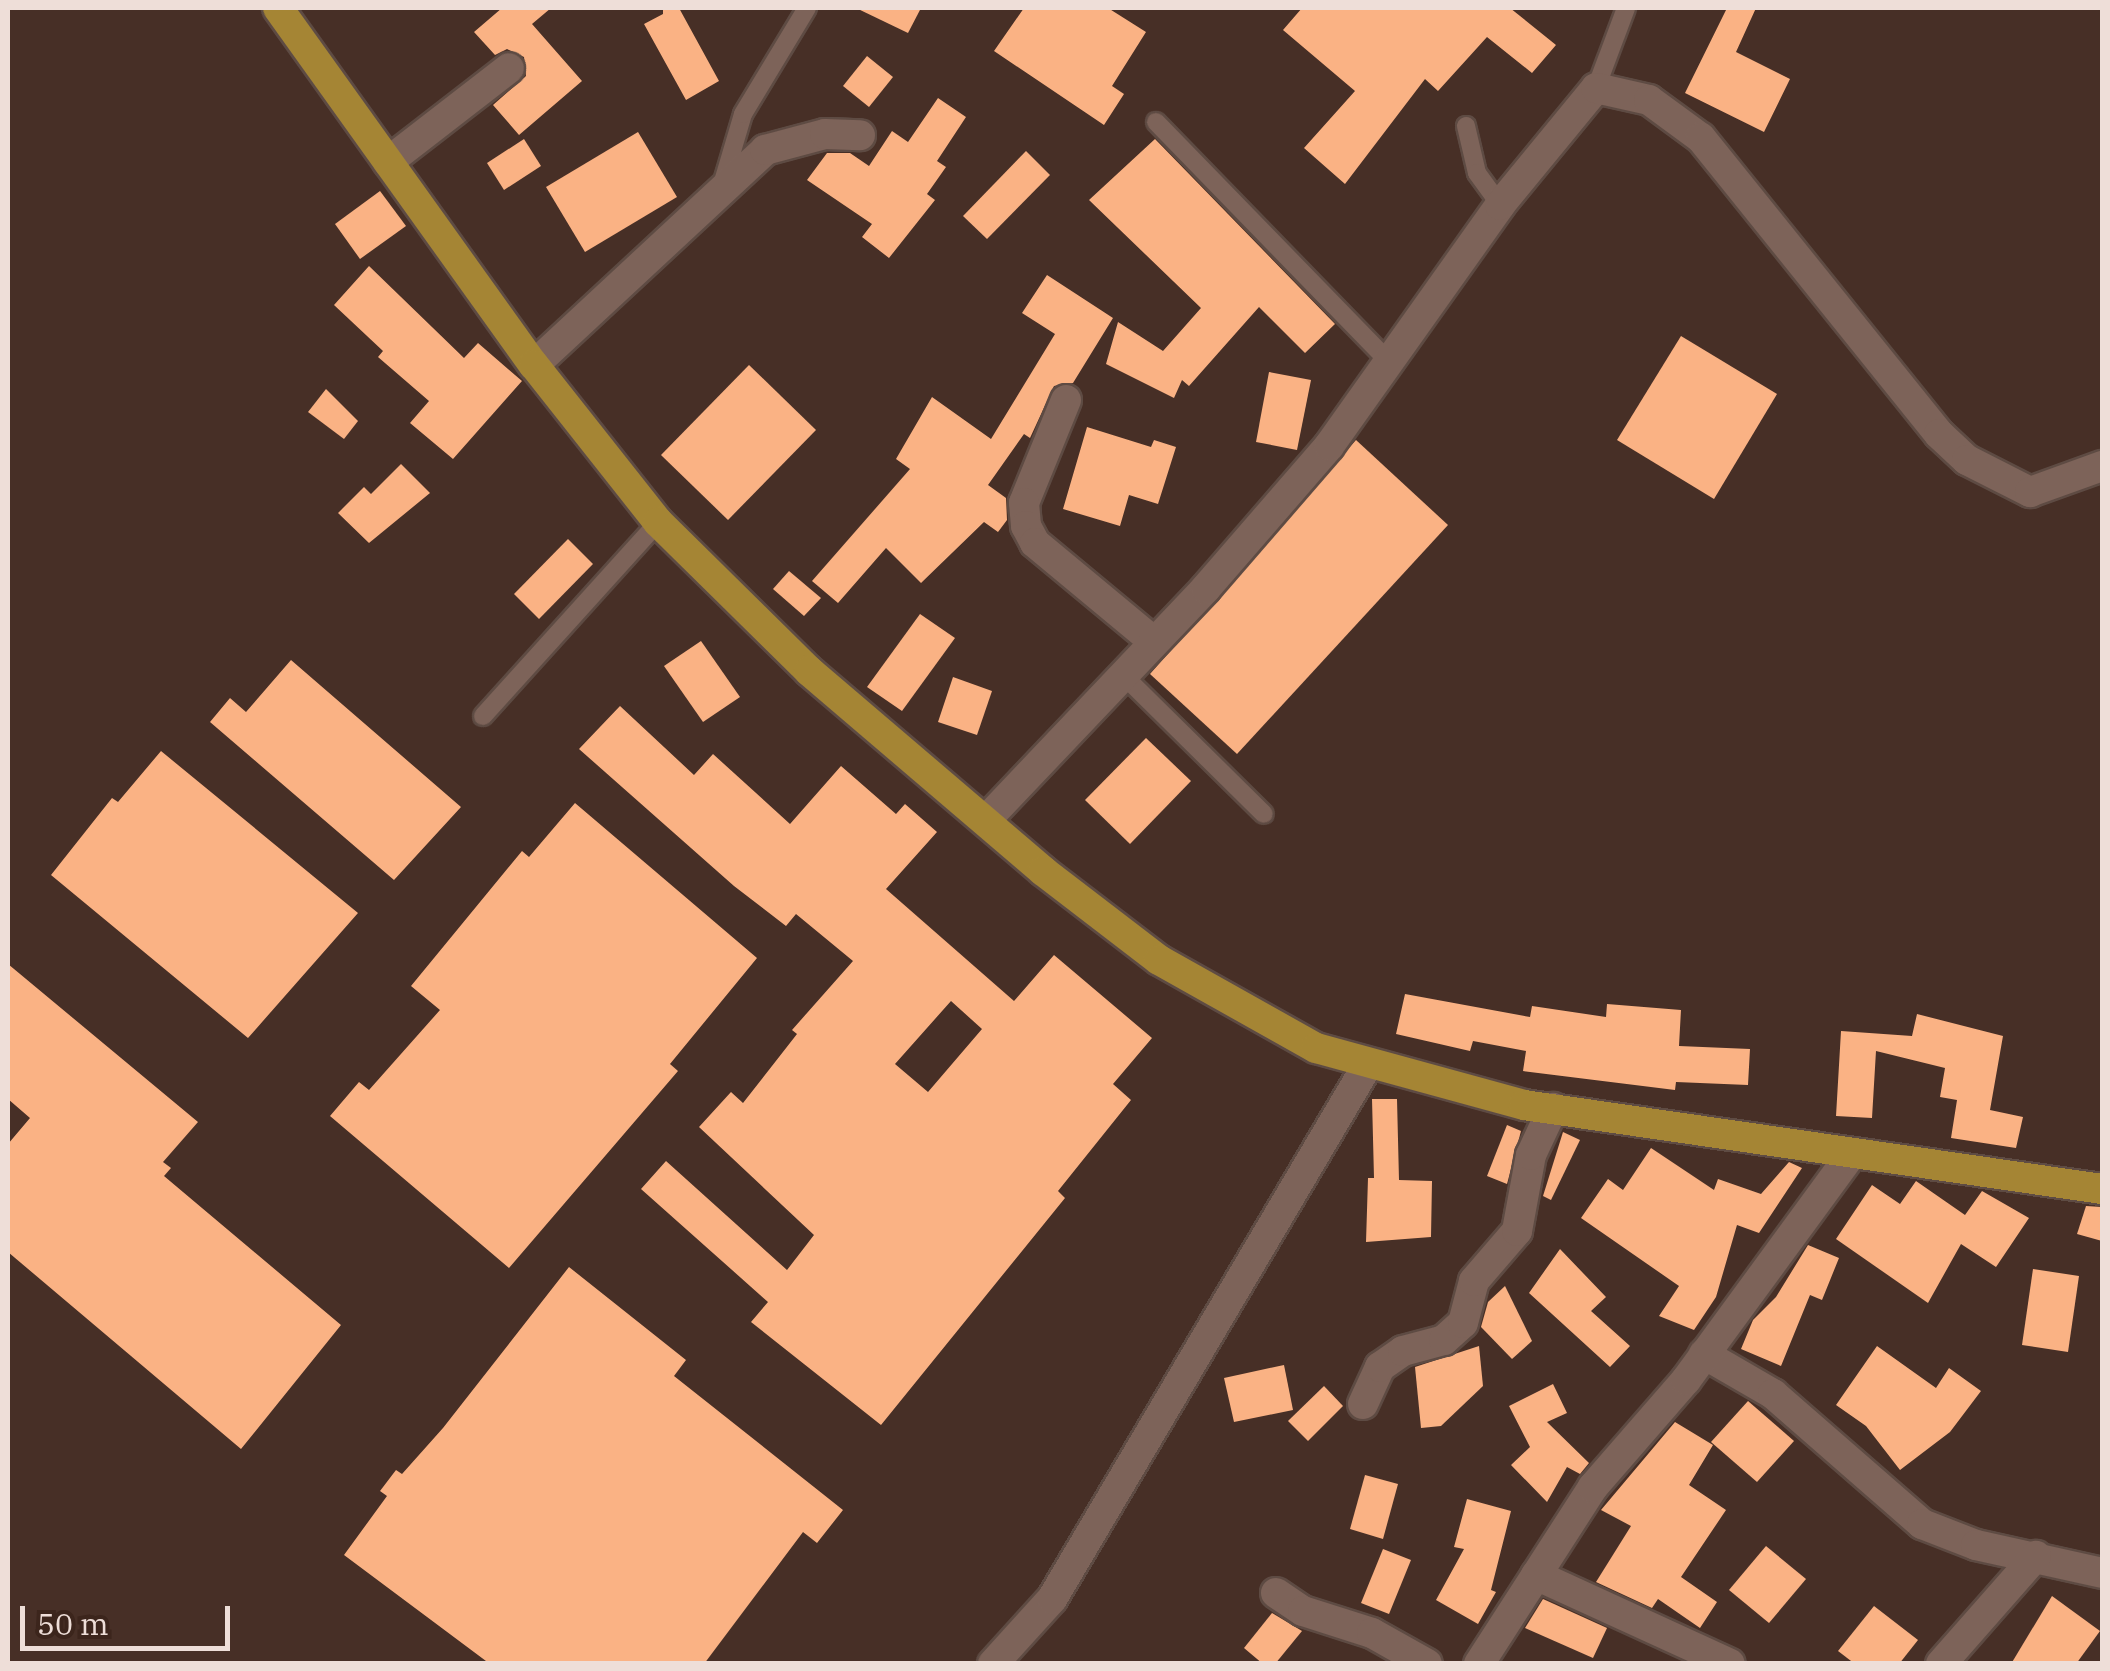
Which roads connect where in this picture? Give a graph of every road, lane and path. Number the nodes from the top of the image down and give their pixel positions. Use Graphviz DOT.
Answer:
graph roads {
  1 [pos="278,8"];
  2 [pos="807,8"];
  3 [pos="1626,8"];
  4 [pos="508,68"];
  5 [pos="1596,88"];
  6 [pos="1156,122"];
  7 [pos="1466,126"];
  8 [pos="860,135"];
  9 [pos="388,162"];
  10 [pos="720,190"];
  11 [pos="1500,205"];
  12 [pos="1389,362"];
  13 [pos="534,366"];
  14 [pos="1066,400"];
  15 [pos="2102,466"];
  16 [pos="658,522"];
  17 [pos="1153,641"];
  18 [pos="1122,674"];
  19 [pos="483,716"];
  20 [pos="1264,814"];
  21 [pos="987,819"];
  22 [pos="1367,1066"];
  23 [pos="1553,1108"];
  24 [pos="1850,1156"];
  25 [pos="2102,1190"];
  26 [pos="1704,1354"];
  27 [pos="1363,1404"];
  28 [pos="2036,1556"];
  29 [pos="2102,1573"];
  30 [pos="1536,1575"];
  31 [pos="1276,1593"];
  32 [pos="993,1664"];
  33 [pos="1427,1664"];
  34 [pos="1479,1664"];
  35 [pos="1730,1664"];
  36 [pos="1942,1664"];
  1 -- 9 [label="main road"];
  2 -- 10 [label="lane"];
  3 -- 5 [label="lane"];
  4 -- 9 [label="street"];
  5 -- 11 [label="street"];
  5 -- 15 [label="street"];
  6 -- 12 [label="lane"];
  7 -- 11 [label="lane"];
  8 -- 10 [label="street"];
  9 -- 13 [label="main road"];
  10 -- 13 [label="street"];
  11 -- 12 [label="street"];
  12 -- 17 [label="street"];
  13 -- 16 [label="main road"];
  14 -- 17 [label="street"];
  16 -- 19 [label="lane"];
  16 -- 21 [label="main road"];
  17 -- 18 [label="street"];
  18 -- 20 [label="lane"];
  18 -- 21 [label="street"];
  21 -- 22 [label="main road"];
  22 -- 23 [label="main road"];
  22 -- 32 [label="street"];
  23 -- 24 [label="main road"];
  23 -- 27 [label="street"];
  24 -- 25 [label="main road"];
  24 -- 26 [label="street"];
  26 -- 28 [label="street"];
  26 -- 30 [label="street"];
  28 -- 29 [label="street"];
  28 -- 36 [label="street"];
  30 -- 34 [label="street"];
  30 -- 35 [label="street"];
  31 -- 33 [label="street"];
}
